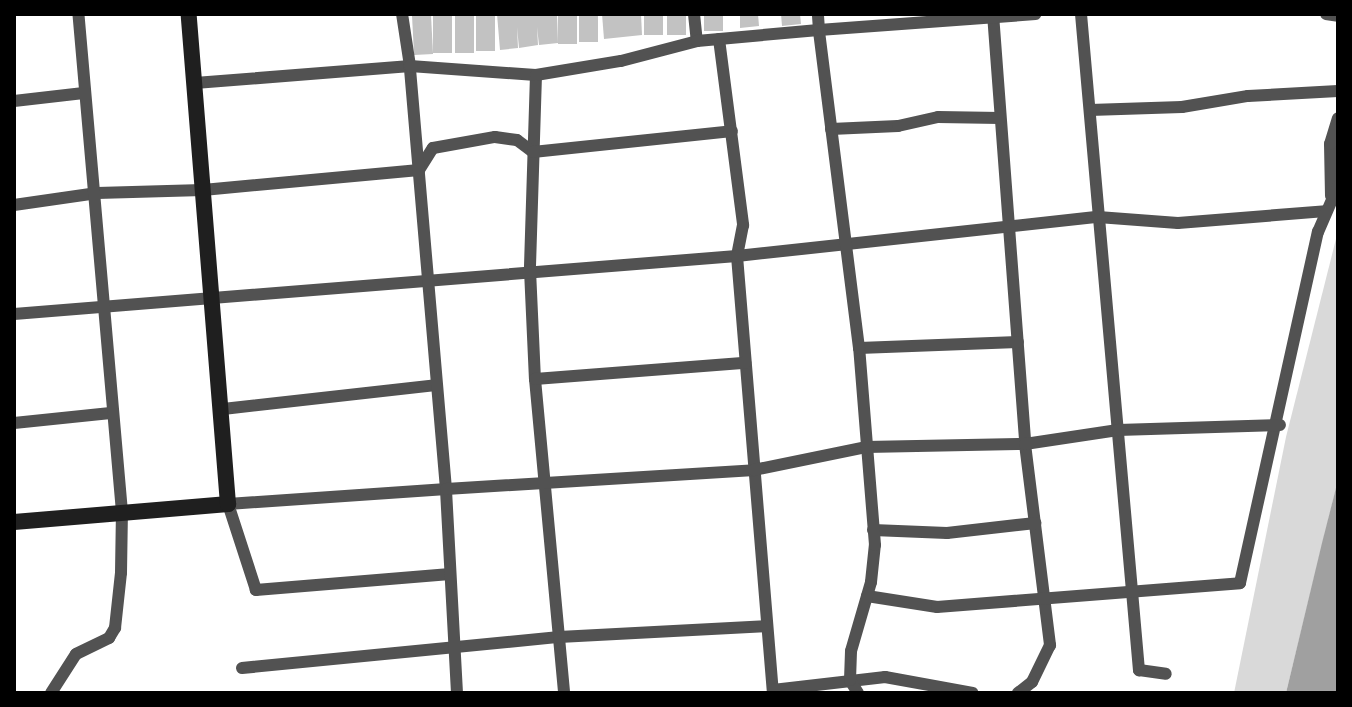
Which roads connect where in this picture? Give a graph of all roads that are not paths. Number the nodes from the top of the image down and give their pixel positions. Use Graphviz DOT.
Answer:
graph roads {
  1 [pos="78,14"];
  2 [pos="189,14"];
  3 [pos="402,14"];
  4 [pos="694,14"];
  5 [pos="818,14"];
  6 [pos="1035,14"];
  7 [pos="1081,14"];
  8 [pos="1326,14"];
  9 [pos="993,16"];
  10 [pos="1338,16"];
  11 [pos="819,30"];
  12 [pos="719,39"];
  13 [pos="697,41"];
  14 [pos="410,66"];
  15 [pos="536,75"];
  16 [pos="195,83"];
  17 [pos="1338,91"];
  18 [pos="84,93"];
  19 [pos="14,101"];
  20 [pos="1090,110"];
  21 [pos="1000,118"];
  22 [pos="1338,118"];
  23 [pos="831,129"];
  24 [pos="732,131"];
  25 [pos="533,152"];
  26 [pos="419,170"];
  27 [pos="203,190"];
  28 [pos="1334,191"];
  29 [pos="97,193"];
  30 [pos="14,205"];
  31 [pos="1326,211"];
  32 [pos="1098,217"];
  33 [pos="1009,230"];
  34 [pos="844,241"];
  35 [pos="737,256"];
  36 [pos="530,270"];
  37 [pos="430,282"];
  38 [pos="213,299"];
  39 [pos="102,308"];
  40 [pos="14,314"];
  41 [pos="1018,342"];
  42 [pos="859,348"];
  43 [pos="745,363"];
  44 [pos="535,379"];
  45 [pos="436,385"];
  46 [pos="223,409"];
  47 [pos="110,413"];
  48 [pos="14,423"];
  49 [pos="1280,425"];
  50 [pos="1118,430"];
  51 [pos="1025,444"];
  52 [pos="866,447"];
  53 [pos="754,470"];
  54 [pos="548,485"];
  55 [pos="446,489"];
  56 [pos="228,504"];
  57 [pos="122,512"];
  58 [pos="14,522"];
  59 [pos="1035,523"];
  60 [pos="873,530"];
  61 [pos="450,574"];
  62 [pos="1132,590"];
  63 [pos="867,596"];
  64 [pos="1044,596"];
  65 [pos="767,626"];
  66 [pos="559,637"];
  67 [pos="456,648"];
  68 [pos="242,668"];
  69 [pos="1166,674"];
  70 [pos="850,680"];
  71 [pos="773,691"];
  72 [pos="51,693"];
  73 [pos="457,693"];
  74 [pos="564,693"];
  75 [pos="858,693"];
  76 [pos="973,693"];
  77 [pos="1018,693"];
  1 -- 18 [label="street"];
  2 -- 16 [label="street"];
  3 -- 14 [label="street"];
  4 -- 13 [label="street"];
  5 -- 11 [label="street"];
  6 -- 9 [label="street"];
  7 -- 20 [label="street"];
  8 -- 10 [label="street"];
  9 -- 11 [label="street"];
  9 -- 21 [label="street"];
  11 -- 12 [label="street"];
  11 -- 23 [label="street"];
  12 -- 13 [label="street"];
  12 -- 24 [label="street"];
  13 -- 15 [label="street"];
  14 -- 15 [label="street"];
  14 -- 16 [label="street"];
  14 -- 26 [label="street"];
  15 -- 25 [label="street"];
  16 -- 27 [label="street"];
  17 -- 20 [label="street"];
  18 -- 19 [label="street"];
  18 -- 29 [label="street"];
  20 -- 32 [label="street"];
  21 -- 23 [label="street"];
  21 -- 33 [label="street"];
  22 -- 28 [label="street"];
  23 -- 34 [label="street"];
  24 -- 25 [label="street"];
  24 -- 35 [label="street"];
  25 -- 26 [label="street"];
  25 -- 36 [label="street"];
  26 -- 27 [label="street"];
  26 -- 37 [label="street"];
  27 -- 29 [label="street"];
  27 -- 38 [label="street"];
  28 -- 31 [label="street"];
  29 -- 30 [label="street"];
  29 -- 39 [label="street"];
  31 -- 32 [label="street"];
  31 -- 49 [label="street"];
  32 -- 33 [label="street"];
  32 -- 50 [label="street"];
  33 -- 34 [label="street"];
  33 -- 41 [label="street"];
  34 -- 35 [label="street"];
  34 -- 42 [label="street"];
  35 -- 36 [label="street"];
  35 -- 43 [label="street"];
  36 -- 37 [label="street"];
  36 -- 44 [label="street"];
  37 -- 38 [label="street"];
  37 -- 45 [label="street"];
  38 -- 39 [label="street"];
  38 -- 46 [label="street"];
  39 -- 40 [label="street"];
  39 -- 47 [label="street"];
  41 -- 42 [label="street"];
  41 -- 51 [label="street"];
  42 -- 52 [label="street"];
  43 -- 44 [label="street"];
  43 -- 53 [label="street"];
  44 -- 54 [label="street"];
  45 -- 46 [label="street"];
  45 -- 55 [label="street"];
  46 -- 56 [label="street"];
  47 -- 48 [label="street"];
  47 -- 57 [label="street"];
  49 -- 50 [label="street"];
  49 -- 62 [label="street"];
  50 -- 51 [label="street"];
  50 -- 62 [label="street"];
  51 -- 52 [label="street"];
  51 -- 59 [label="street"];
  52 -- 53 [label="street"];
  52 -- 60 [label="street"];
  53 -- 54 [label="street"];
  53 -- 65 [label="street"];
  54 -- 55 [label="street"];
  54 -- 66 [label="street"];
  55 -- 56 [label="street"];
  55 -- 61 [label="street"];
  56 -- 57 [label="street"];
  56 -- 61 [label="street"];
  57 -- 58 [label="street"];
  57 -- 72 [label="street"];
  59 -- 60 [label="street"];
  59 -- 64 [label="street"];
  60 -- 63 [label="street"];
  61 -- 67 [label="street"];
  62 -- 64 [label="street"];
  62 -- 69 [label="street"];
  63 -- 64 [label="street"];
  63 -- 70 [label="street"];
  64 -- 77 [label="street"];
  65 -- 66 [label="street"];
  65 -- 71 [label="street"];
  66 -- 67 [label="street"];
  66 -- 74 [label="street"];
  67 -- 68 [label="street"];
  67 -- 73 [label="street"];
  70 -- 71 [label="street"];
  70 -- 75 [label="street"];
  70 -- 76 [label="street"];
}
